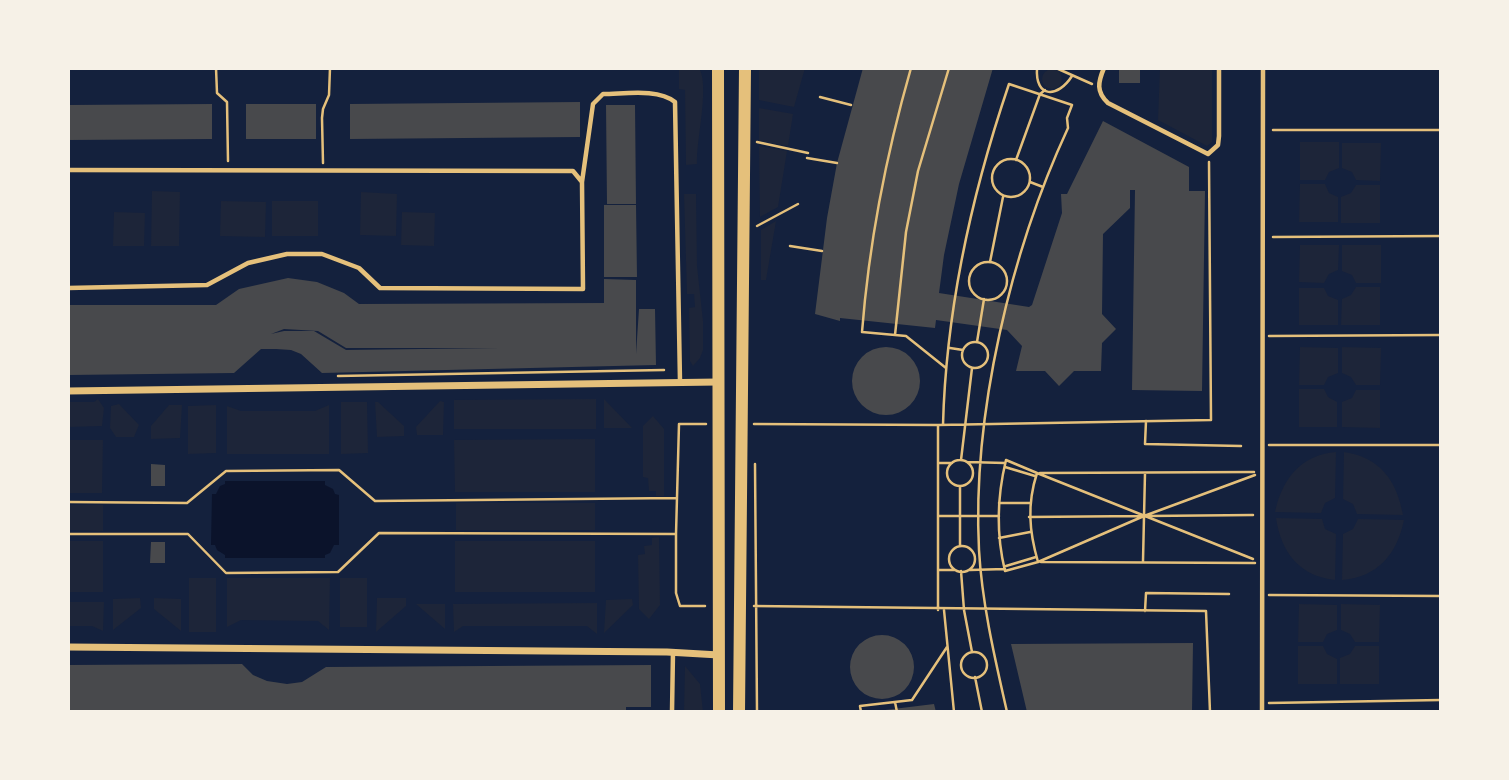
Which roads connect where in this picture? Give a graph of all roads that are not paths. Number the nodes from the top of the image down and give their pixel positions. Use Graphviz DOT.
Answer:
graph roads {
  1 [pos="707,68"];
  2 [pos="718,68"];
  3 [pos="745,68"];
  4 [pos="1104,68"];
  5 [pos="1219,68"];
  6 [pos="1263,68"];
  7 [pos="718,94"];
  8 [pos="68,170"];
  9 [pos="582,182"];
  10 [pos="68,288"];
  11 [pos="680,382"];
  12 [pos="718,382"];
  13 [pos="68,391"];
  14 [pos="68,647"];
  15 [pos="673,652"];
  16 [pos="719,655"];
  17 [pos="672,712"];
  18 [pos="719,712"];
  19 [pos="739,712"];
  20 [pos="1262,712"];
  1 -- 7 [label="main road"];
  2 -- 7 [label="main road"];
  3 -- 19 [label="main road"];
  4 -- 5 [label="lane"];
  6 -- 20 [label="lane"];
  7 -- 12 [label="main road"];
  8 -- 9 [label="lane"];
  9 -- 10 [label="lane"];
  9 -- 11 [label="lane"];
  11 -- 12 [label="street"];
  11 -- 13 [label="street"];
  12 -- 16 [label="main road"];
  14 -- 15 [label="street"];
  15 -- 16 [label="street"];
  15 -- 17 [label="lane"];
  16 -- 18 [label="main road"];
}
